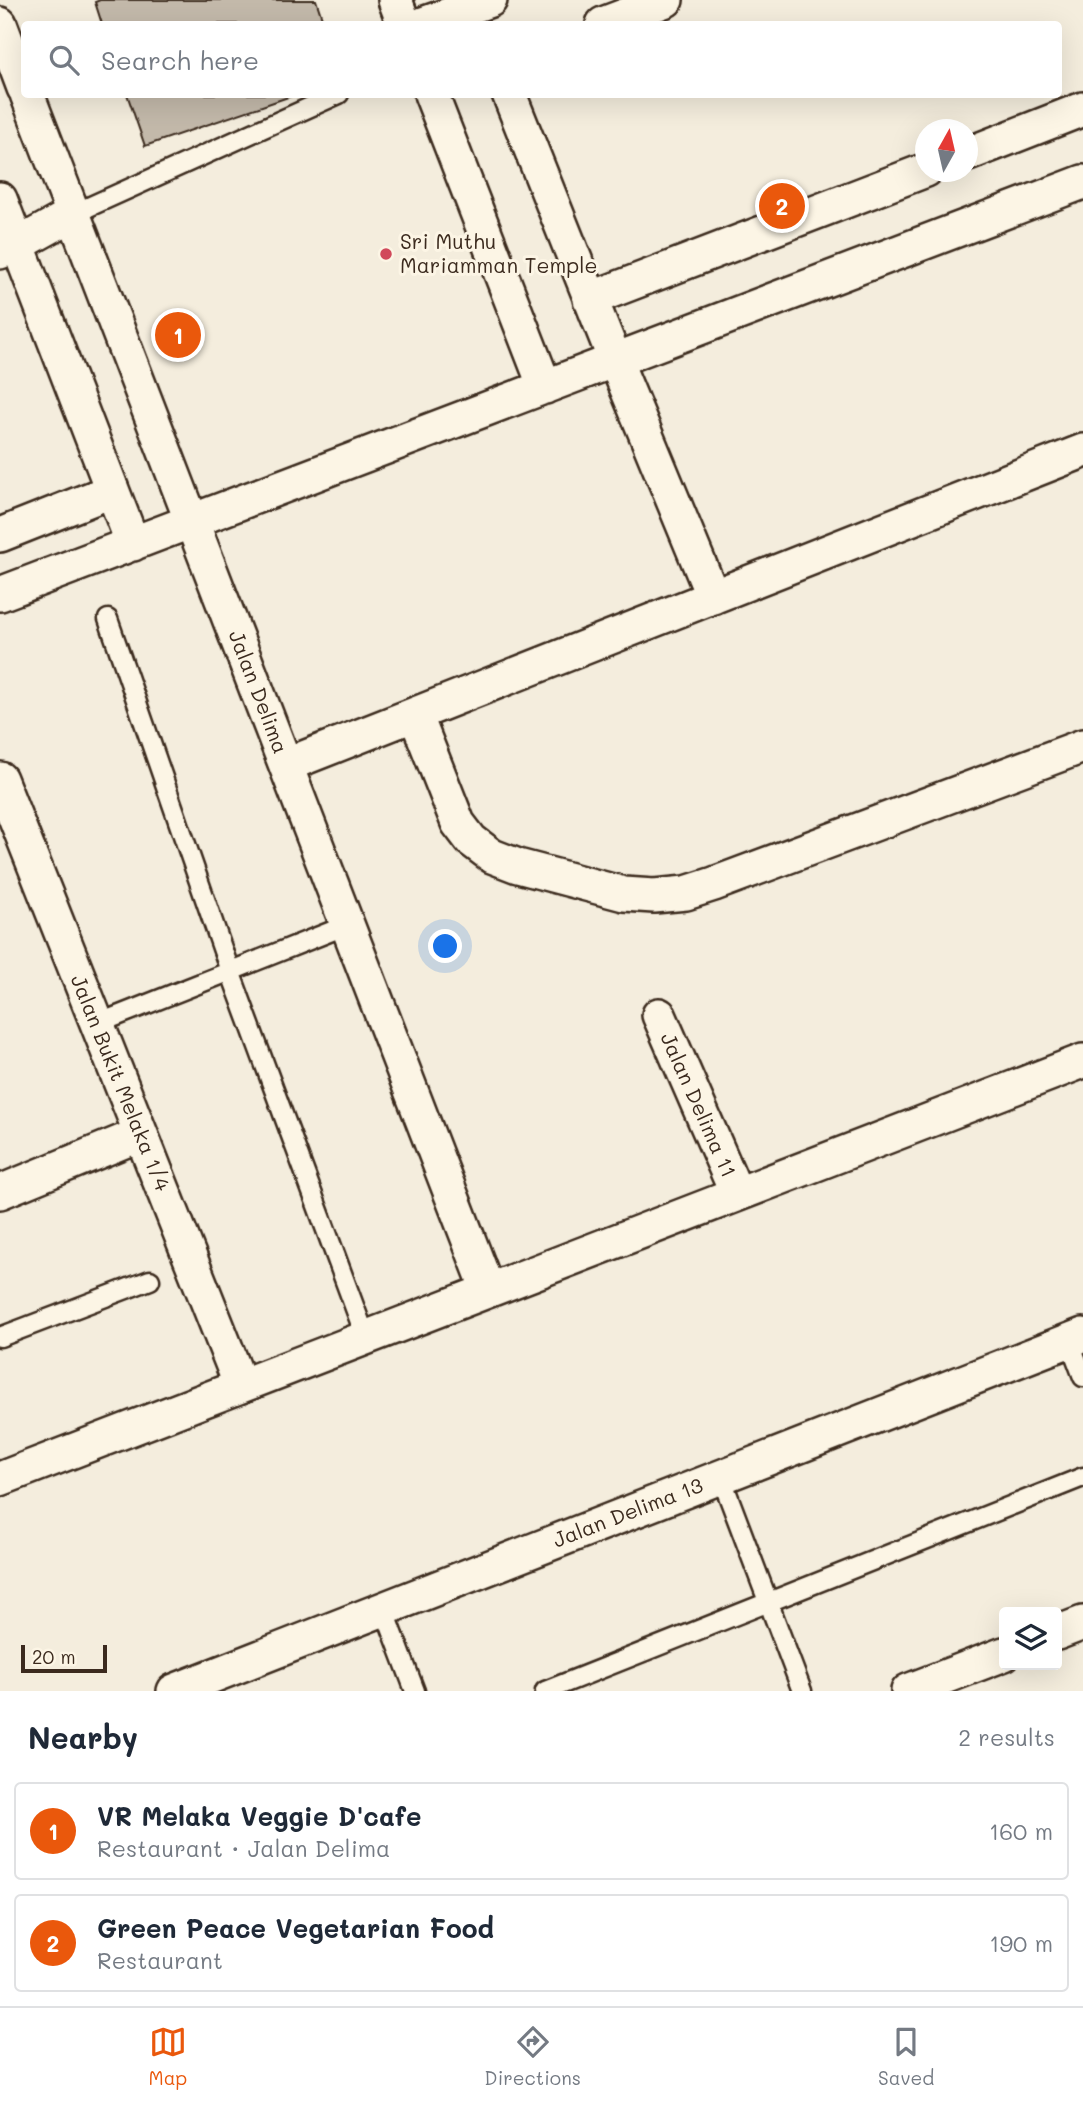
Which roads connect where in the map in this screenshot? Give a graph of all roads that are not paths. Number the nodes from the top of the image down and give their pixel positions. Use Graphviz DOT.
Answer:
graph roads {
  1 [pos="394,0"];
  2 [pos="666,0"];
  3 [pos="479,8"];
  4 [pos="403,21"];
  5 [pos="434,21"];
  6 [pos="611,21"];
  7 [pos="0,24"];
  8 [pos="21,80"];
  9 [pos="29,98"];
  10 [pos="330,98"];
  11 [pos="433,98"];
  12 [pos="511,98"];
  13 [pos="1083,109"];
  14 [pos="978,150"];
  15 [pos="915,174"];
  16 [pos="1083,182"];
  17 [pos="0,199"];
  18 [pos="73,214"];
  19 [pos="9,248"];
  20 [pos="590,299"];
  21 [pos="615,360"];
  22 [pos="545,387"];
  23 [pos="1083,450"];
  24 [pos="111,491"];
  25 [pos="192,521"];
  26 [pos="0,535"];
  27 [pos="133,544"];
  28 [pos="0,594"];
  29 [pos="713,597"];
  30 [pos="108,619"];
  31 [pos="415,714"];
  32 [pos="1083,746"];
  33 [pos="286,765"];
  34 [pos="0,779"];
  35 [pos="347,925"];
  36 [pos="230,971"];
  37 [pos="659,1015"];
  38 [pos="97,1024"];
  39 [pos="1083,1061"];
  40 [pos="141,1134"];
  41 [pos="0,1192"];
  42 [pos="737,1194"];
  43 [pos="150,1280"];
  44 [pos="488,1290"];
  45 [pos="0,1337"];
  46 [pos="366,1338"];
  47 [pos="1076,1338"];
  48 [pos="1083,1377"];
  49 [pos="241,1386"];
  50 [pos="721,1477"];
  51 [pos="1083,1478"];
  52 [pos="0,1479"];
  53 [pos="768,1602"];
  54 [pos="384,1609"];
  55 [pos="1083,1623"];
  56 [pos="1062,1631"];
  57 [pos="999,1656"];
  58 [pos="174,1691"];
  59 [pos="415,1691"];
  60 [pos="545,1691"];
  61 [pos="802,1691"];
  62 [pos="908,1691"];
  1 -- 4 [label="street"];
  2 -- 6 [label="street"];
  3 -- 5 [label="street"];
  7 -- 8 [label="street"];
  9 -- 18 [label="street, Jalan Delima"];
  10 -- 18 [label="lane"];
  11 -- 22 [label="street"];
  12 -- 20 [label="street"];
  13 -- 14 [label="street"];
  15 -- 20 [label="street"];
  16 -- 21 [label="street"];
  17 -- 19 [label="street"];
  18 -- 19 [label="street"];
  18 -- 25 [label="street, Jalan Delima"];
  19 -- 24 [label="street"];
  20 -- 21 [label="street"];
  21 -- 22 [label="street"];
  21 -- 29 [label="street"];
  22 -- 25 [label="street"];
  23 -- 29 [label="street"];
  24 -- 26 [label="street"];
  24 -- 27 [label="street"];
  25 -- 27 [label="street"];
  25 -- 33 [label="street, Jalan Delima"];
  27 -- 28 [label="street"];
  29 -- 31 [label="street"];
  30 -- 36 [label="lane"];
  31 -- 32 [label="street"];
  31 -- 33 [label="street"];
  33 -- 35 [label="street, Jalan Delima"];
  34 -- 38 [label="street, Jalan Bukit Melaka 1/4"];
  35 -- 36 [label="lane"];
  35 -- 44 [label="street, Jalan Delima"];
  36 -- 38 [label="lane"];
  36 -- 46 [label="lane"];
  37 -- 42 [label="street, Jalan Delima 11"];
  38 -- 40 [label="street, Jalan Bukit Melaka 1/4"];
  39 -- 42 [label="street"];
  40 -- 41 [label="street"];
  40 -- 49 [label="street, Jalan Bukit Melaka 1/4"];
  42 -- 44 [label="street"];
  43 -- 45 [label="lane"];
  44 -- 46 [label="street"];
  46 -- 49 [label="street"];
  47 -- 48 [label="lane"];
  47 -- 50 [label="street, Jalan Delima 13"];
  49 -- 52 [label="street"];
  50 -- 53 [label="lane"];
  50 -- 54 [label="street, Jalan Delima 13"];
  51 -- 53 [label="lane"];
  53 -- 60 [label="lane"];
  53 -- 61 [label="lane"];
  54 -- 58 [label="street, Jalan Delima 13"];
  54 -- 59 [label="lane"];
  55 -- 56 [label="street"];
  57 -- 62 [label="street"];
}
